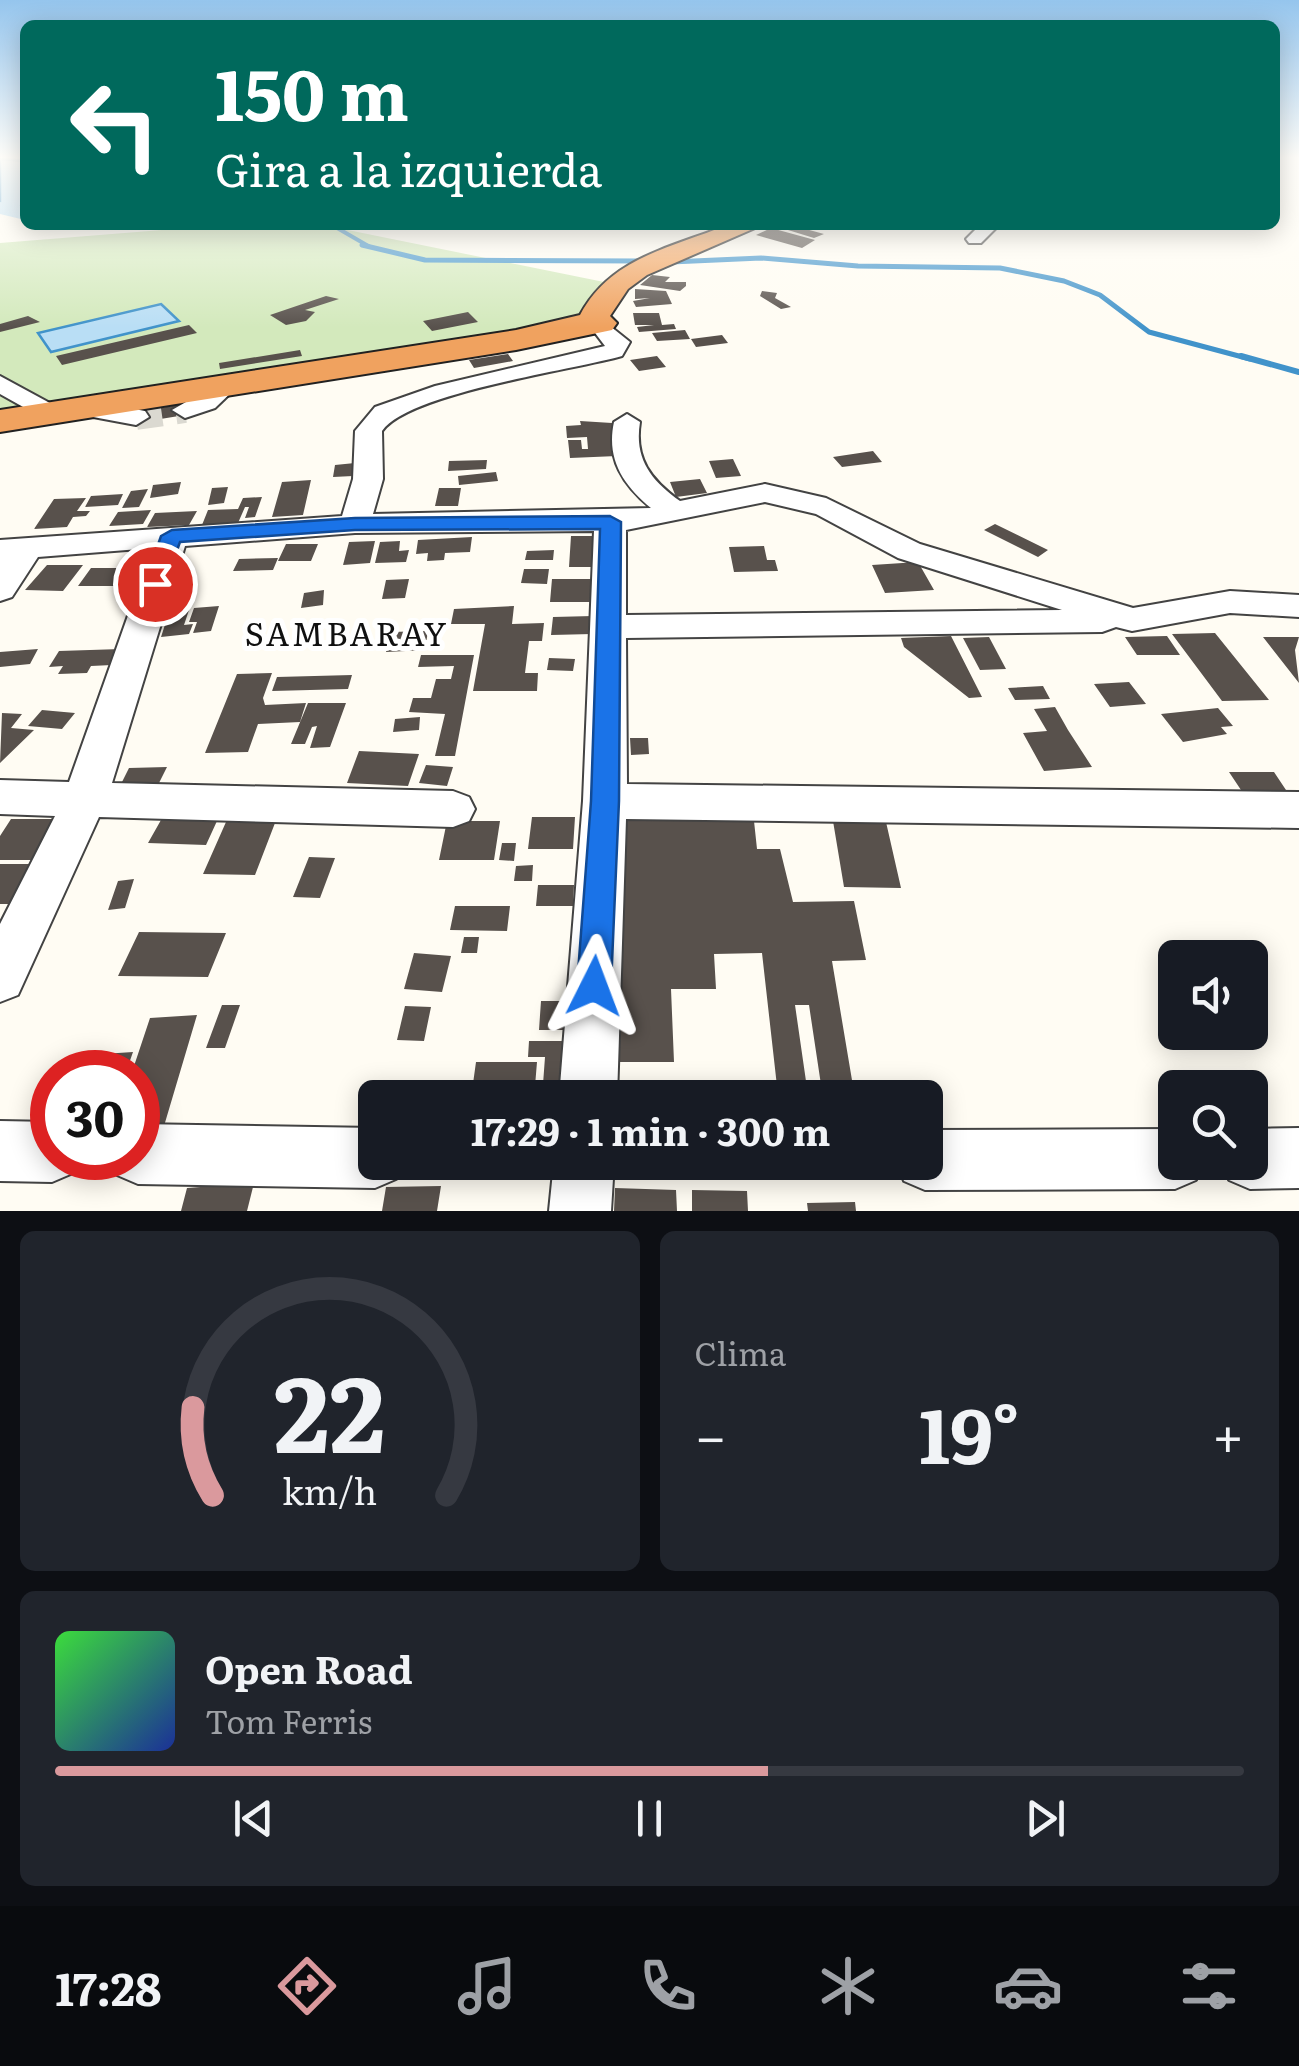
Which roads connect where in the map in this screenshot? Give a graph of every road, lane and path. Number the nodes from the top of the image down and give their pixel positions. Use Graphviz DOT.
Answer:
graph roads {
  1 [pos="736,230"];
  2 [pos="985,230"];
  3 [pos="976,240"];
  4 [pos="595,324"];
  5 [pos="0,383"];
  6 [pos="226,386"];
  7 [pos="86,408"];
  8 [pos="185,410"];
  9 [pos="50,414"];
  10 [pos="136,417"];
  11 [pos="0,420"];
  12 [pos="627,422"];
  13 [pos="674,512"];
  14 [pos="610,522"];
  15 [pos="355,524"];
  16 [pos="172,536"];
  17 [pos="14,549"];
  18 [pos="0,590"];
  19 [pos="1299,606"];
  20 [pos="1132,620"];
  21 [pos="608,627"];
  22 [pos="0,797"];
  23 [pos="85,800"];
  24 [pos="605,801"];
  25 [pos="452,810"];
  26 [pos="1299,810"];
  27 [pos="0,978"];
  28 [pos="589,1080"];
  29 [pos="0,1151"];
  30 [pos="30,1152"];
  31 [pos="160,1154"];
  32 [pos="358,1158"];
  33 [pos="1268,1158"];
  34 [pos="1299,1158"];
  35 [pos="1158,1159"];
  36 [pos="943,1160"];
  37 [pos="583,1180"];
  38 [pos="580,1211"];
  1 -- 4 [label="highway"];
  2 -- 3 [label="street"];
  4 -- 6 [label="highway"];
  4 -- 15 [label="street"];
  5 -- 9 [label="street"];
  6 -- 7 [label="highway"];
  6 -- 8 [label="street"];
  7 -- 9 [label="highway"];
  7 -- 10 [label="street"];
  9 -- 11 [label="highway"];
  12 -- 13 [label="street"];
  13 -- 14 [label="street"];
  13 -- 20 [label="street"];
  14 -- 15 [label="street"];
  14 -- 21 [label="street"];
  15 -- 16 [label="street"];
  16 -- 17 [label="street"];
  16 -- 23 [label="street"];
  17 -- 18 [label="street"];
  19 -- 20 [label="street"];
  20 -- 21 [label="street"];
  21 -- 24 [label="street"];
  22 -- 23 [label="street"];
  23 -- 25 [label="street"];
  23 -- 27 [label="street"];
  24 -- 26 [label="street"];
  24 -- 28 [label="street"];
  29 -- 30 [label="street"];
  31 -- 32 [label="street"];
  33 -- 34 [label="street"];
  35 -- 36 [label="street"];
  37 -- 38 [label="street"];
}
